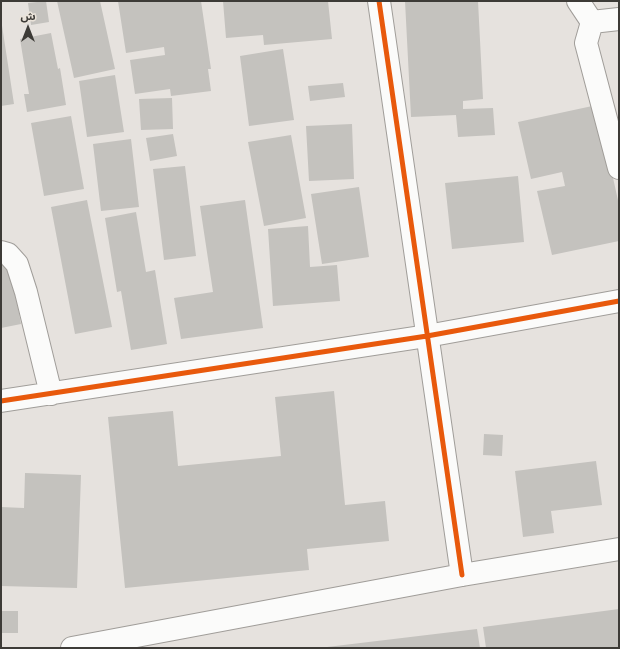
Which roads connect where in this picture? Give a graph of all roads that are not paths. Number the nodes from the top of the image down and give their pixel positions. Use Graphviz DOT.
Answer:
graph roads {
  1 [pos="379,1"];
  2 [pos="578,1"];
  3 [pos="619,19"];
  4 [pos="592,22"];
  5 [pos="619,168"];
  6 [pos="1,252"];
  7 [pos="619,301"];
  8 [pos="427,336"];
  9 [pos="50,394"];
  10 [pos="1,401"];
  11 [pos="619,549"];
  12 [pos="462,575"];
  13 [pos="72,648"];
  1 -- 8 [label="street"];
  2 -- 4 [label="street"];
  3 -- 4 [label="street"];
  4 -- 5 [label="street"];
  6 -- 9 [label="street"];
  7 -- 8 [label="street"];
  8 -- 9 [label="street"];
  8 -- 12 [label="street"];
  9 -- 10 [label="street"];
  11 -- 12 [label="street"];
  12 -- 13 [label="street"];
}
